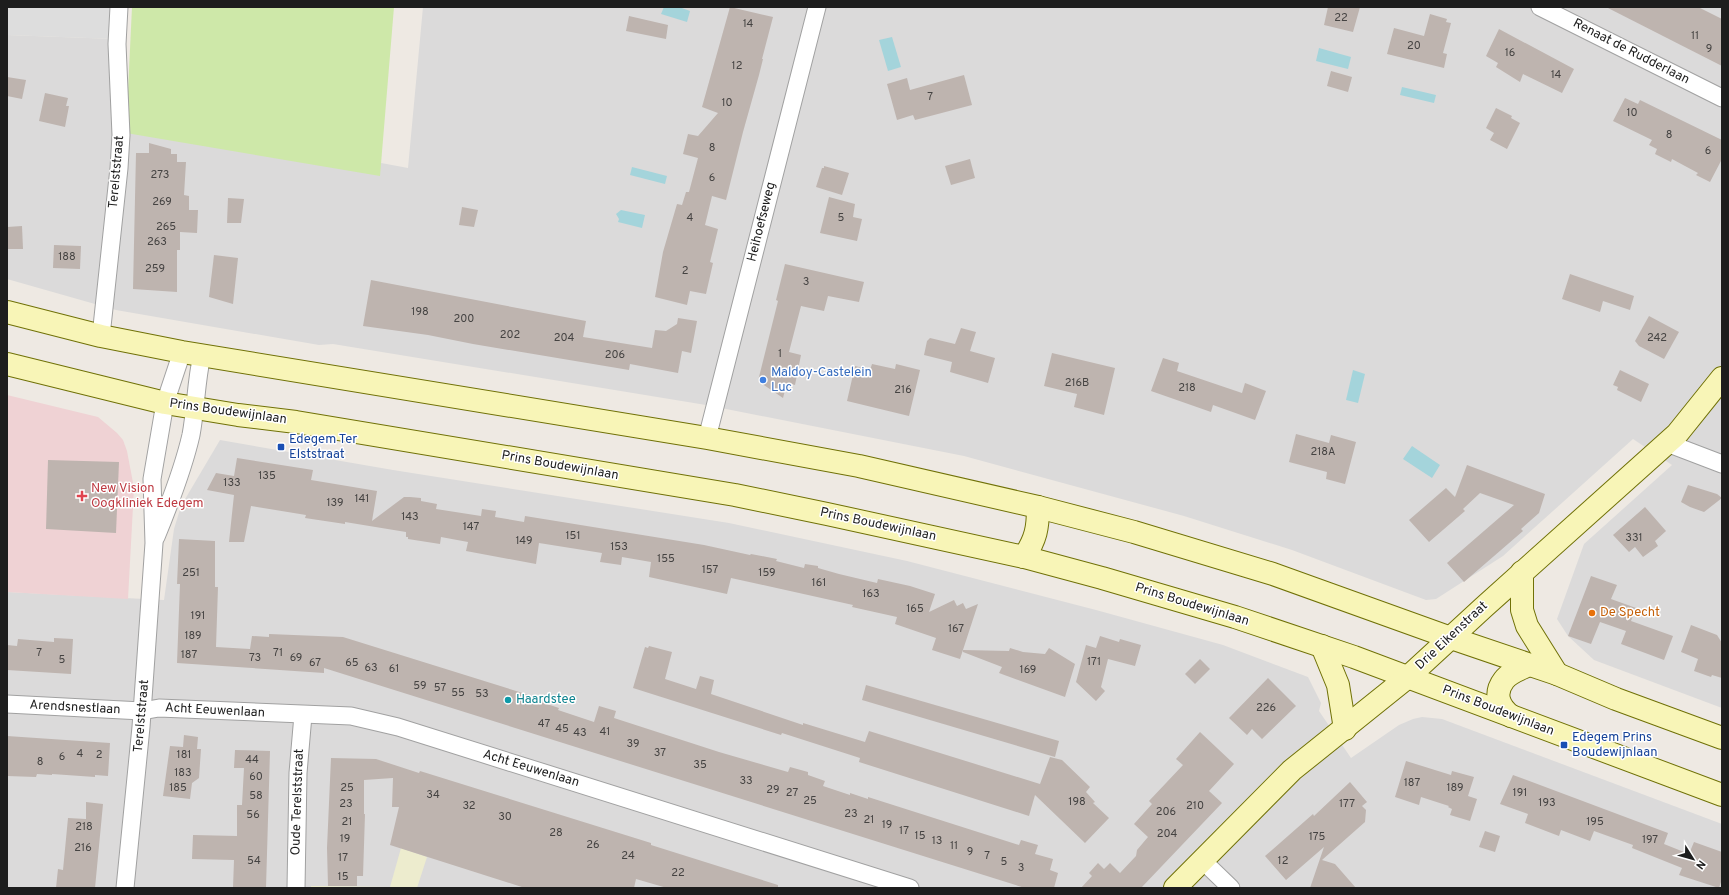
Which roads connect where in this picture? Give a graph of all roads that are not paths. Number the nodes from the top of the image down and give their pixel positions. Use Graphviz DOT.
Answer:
graph roads {
  1 [pos="119,7"];
  2 [pos="817,7"];
  3 [pos="1540,7"];
  4 [pos="1722,98"];
  5 [pos="7,312"];
  6 [pos="101,336"];
  7 [pos="192,354"];
  8 [pos="7,364"];
  9 [pos="1722,378"];
  10 [pos="165,403"];
  11 [pos="196,408"];
  12 [pos="707,438"];
  13 [pos="1667,442"];
  14 [pos="1722,464"];
  15 [pos="1038,507"];
  16 [pos="154,543"];
  17 [pos="1024,557"];
  18 [pos="1522,572"];
  19 [pos="1450,638"];
  20 [pos="1322,646"];
  21 [pos="1529,665"];
  22 [pos="1557,674"];
  23 [pos="1408,677"];
  24 [pos="7,704"];
  25 [pos="142,711"];
  26 [pos="303,715"];
  27 [pos="1511,716"];
  28 [pos="1345,729"];
  29 [pos="1722,738"];
  30 [pos="1722,795"];
  31 [pos="1202,860"];
  32 [pos="125,888"];
  33 [pos="296,888"];
  34 [pos="910,888"];
  35 [pos="1175,888"];
  36 [pos="1231,888"];
  1 -- 6 [label="street, Terelststraat"];
  2 -- 12 [label="street, Heihoefseweg"];
  3 -- 4 [label="street, Renaat de Rudderlaan"];
  5 -- 6 [label="main road"];
  6 -- 7 [label="main road"];
  7 -- 10 [label="street, Terelststraat"];
  7 -- 11 [label="street, Terelststraat"];
  7 -- 12 [label="main road"];
  8 -- 10 [label="main road, Prins Boudewijnlaan"];
  9 -- 13 [label="main road, Drie Eikenstraat"];
  10 -- 11 [label="main road, Prins Boudewijnlaan"];
  10 -- 16 [label="street, Terelststraat"];
  11 -- 16 [label="street, Terelststraat"];
  11 -- 17 [label="main road, Prins Boudewijnlaan"];
  12 -- 15 [label="main road"];
  13 -- 14 [label="street"];
  13 -- 18 [label="main road, Drie Eikenstraat"];
  15 -- 17 [label="main road"];
  15 -- 19 [label="main road"];
  16 -- 25 [label="street, Terelststraat"];
  17 -- 20 [label="main road, Prins Boudewijnlaan"];
  18 -- 19 [label="main road, Drie Eikenstraat"];
  18 -- 22 [label="main road"];
  19 -- 21 [label="main road"];
  19 -- 23 [label="main road, Drie Eikenstraat"];
  20 -- 23 [label="main road, Prins Boudewijnlaan"];
  20 -- 28 [label="main road"];
  21 -- 22 [label="main road"];
  21 -- 27 [label="main road"];
  22 -- 29 [label="main road"];
  23 -- 27 [label="main road, Prins Boudewijnlaan"];
  23 -- 28 [label="main road, Drie Eikenstraat"];
  24 -- 25 [label="street, Arendsnestlaan"];
  25 -- 26 [label="street, Acht Eeuwenlaan"];
  25 -- 32 [label="street, Terelststraat"];
  26 -- 33 [label="street, Oude Terelststraat"];
  26 -- 34 [label="street, Acht Eeuwenlaan"];
  27 -- 30 [label="main road, Prins Boudewijnlaan"];
  28 -- 31 [label="main road, Drie Eikenstraat"];
  31 -- 35 [label="main road, Drie Eikenstraat"];
  31 -- 36 [label="street"];
}
